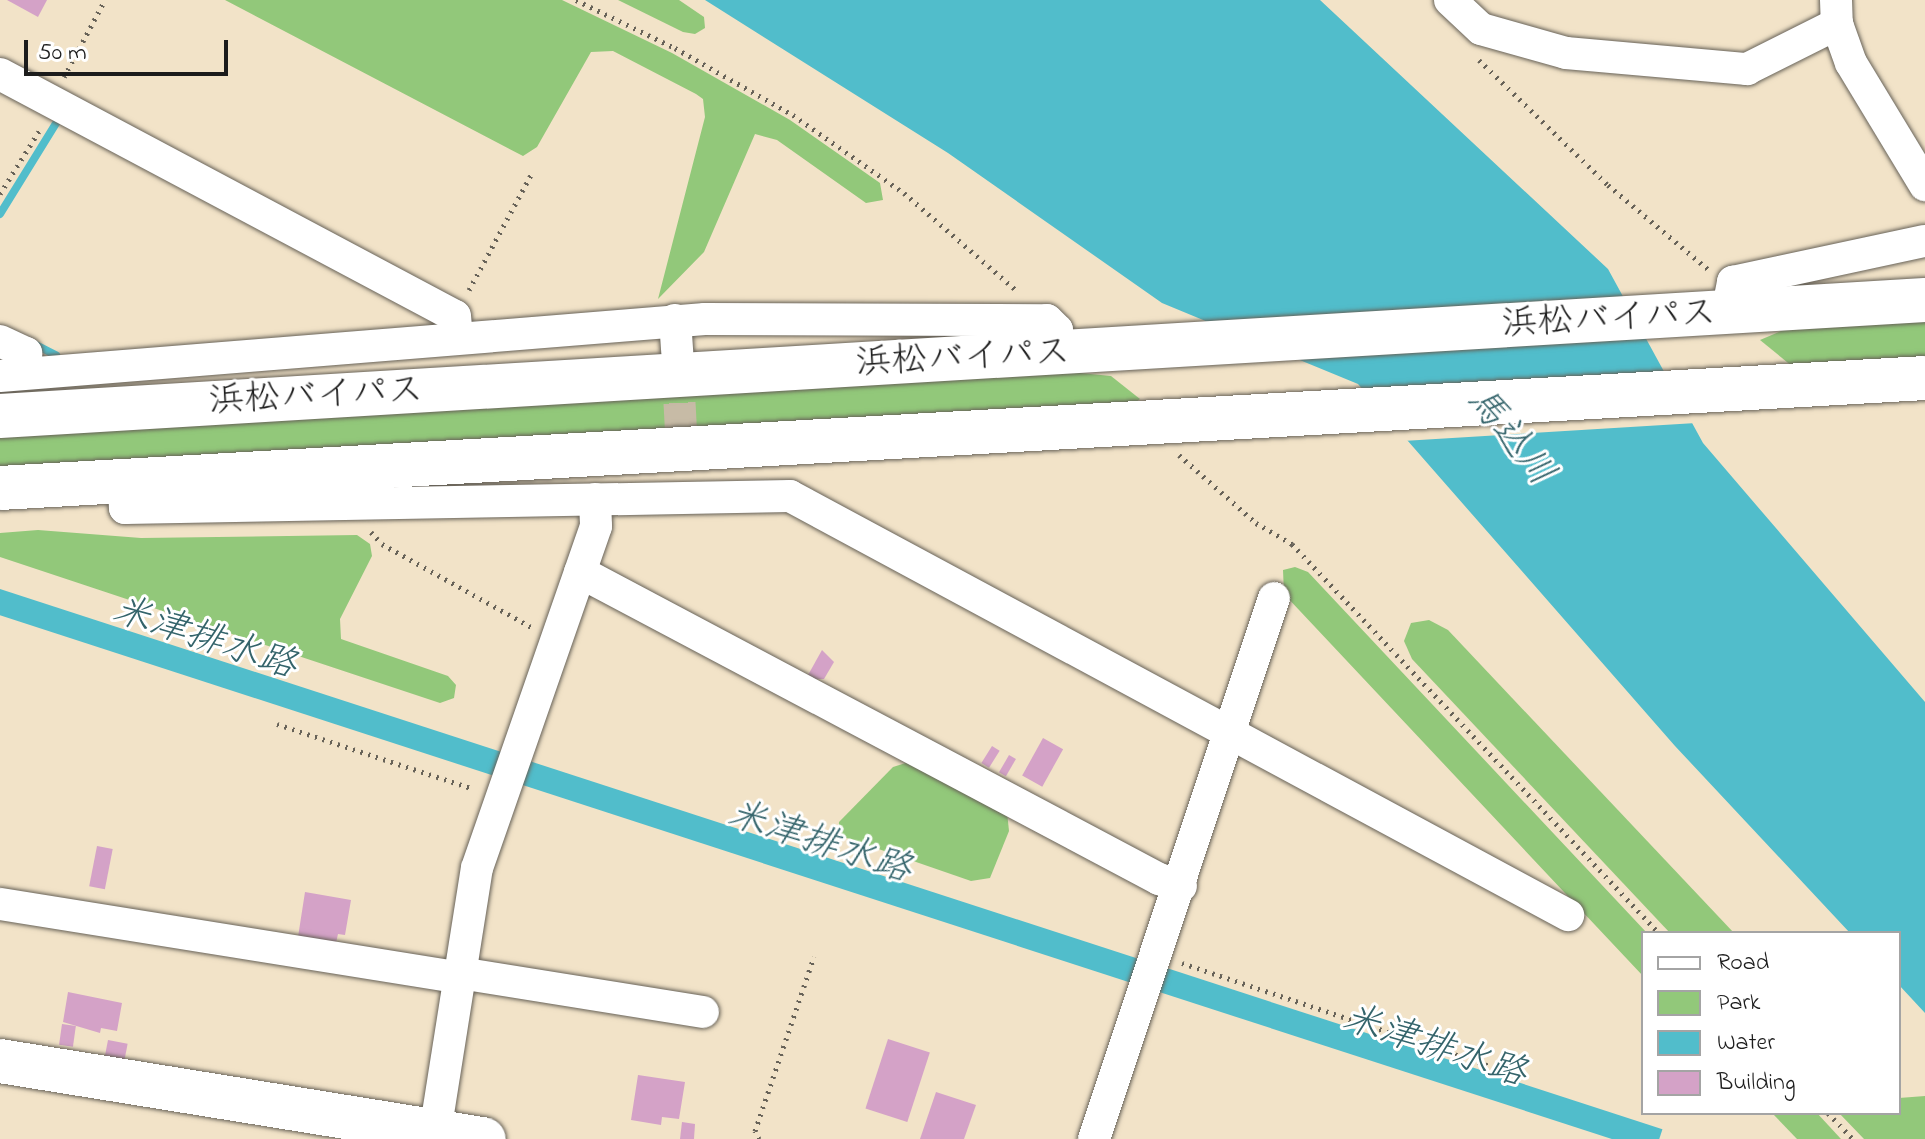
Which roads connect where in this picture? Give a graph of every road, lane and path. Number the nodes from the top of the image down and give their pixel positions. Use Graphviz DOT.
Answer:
graph roads {
  1 [pos="105,0"];
  2 [pos="576,0"];
  3 [pos="1466,7"];
  4 [pos="1836,12"];
  5 [pos="1473,54"];
  6 [pos="0,74"];
  7 [pos="53,102"];
  8 [pos="533,171"];
  9 [pos="1925,185"];
  10 [pos="0,194"];
  11 [pos="1925,241"];
  12 [pos="1730,297"];
  13 [pos="1925,300"];
  14 [pos="456,327"];
  15 [pos="0,341"];
  16 [pos="1066,341"];
  17 [pos="14,374"];
  18 [pos="1925,378"];
  19 [pos="0,416"];
  20 [pos="1170,436"];
  21 [pos="124,481"];
  22 [pos="0,488"];
  23 [pos="595,499"];
  24 [pos="367,503"];
  25 [pos="580,572"];
  26 [pos="1274,598"];
  27 [pos="557,639"];
  28 [pos="277,724"];
  29 [pos="1229,733"];
  30 [pos="502,796"];
  31 [pos="1181,886"];
  32 [pos="0,904"];
  33 [pos="1568,915"];
  34 [pos="1657,931"];
  35 [pos="814,957"];
  36 [pos="1156,958"];
  37 [pos="460,976"];
  38 [pos="703,1012"];
  39 [pos="0,1061"];
  40 [pos="1514,1074"];
  41 [pos="1830,1115"];
  42 [pos="434,1135"];
  43 [pos="484,1139"];
  44 [pos="759,1139"];
  45 [pos="1094,1139"];
  46 [pos="1853,1139"];
  1 -- 7 [label="path"];
  2 -- 16 [label="path"];
  3 -- 4 [label="street"];
  4 -- 9 [label="street"];
  5 -- 12 [label="path"];
  6 -- 7 [label="street"];
  7 -- 10 [label="path"];
  7 -- 14 [label="street"];
  8 -- 14 [label="path"];
  11 -- 12 [label="street"];
  12 -- 13 [label="main road, 浜松バイパス"];
  12 -- 16 [label="main road, 浜松バイパス"];
  14 -- 16 [label="street"];
  14 -- 17 [label="street"];
  15 -- 17 [label="street"];
  16 -- 19 [label="main road, 浜松バイパス"];
  18 -- 20 [label="main road, 浜松バイパス"];
  20 -- 21 [label="main road, 浜松バイパス"];
  20 -- 34 [label="path"];
  21 -- 22 [label="main road, 浜松バイパス"];
  21 -- 24 [label="street"];
  23 -- 24 [label="street"];
  23 -- 25 [label="street"];
  23 -- 29 [label="street"];
  24 -- 27 [label="path"];
  25 -- 27 [label="street"];
  25 -- 31 [label="street"];
  26 -- 29 [label="street"];
  27 -- 30 [label="street"];
  28 -- 30 [label="path"];
  29 -- 31 [label="street"];
  29 -- 33 [label="street"];
  30 -- 37 [label="street"];
  31 -- 36 [label="street"];
  32 -- 37 [label="street"];
  35 -- 44 [label="path"];
  36 -- 40 [label="path"];
  36 -- 45 [label="street"];
  37 -- 38 [label="street"];
  37 -- 42 [label="street"];
  39 -- 42 [label="main road"];
  41 -- 46 [label="path"];
  42 -- 43 [label="main road"];
}
